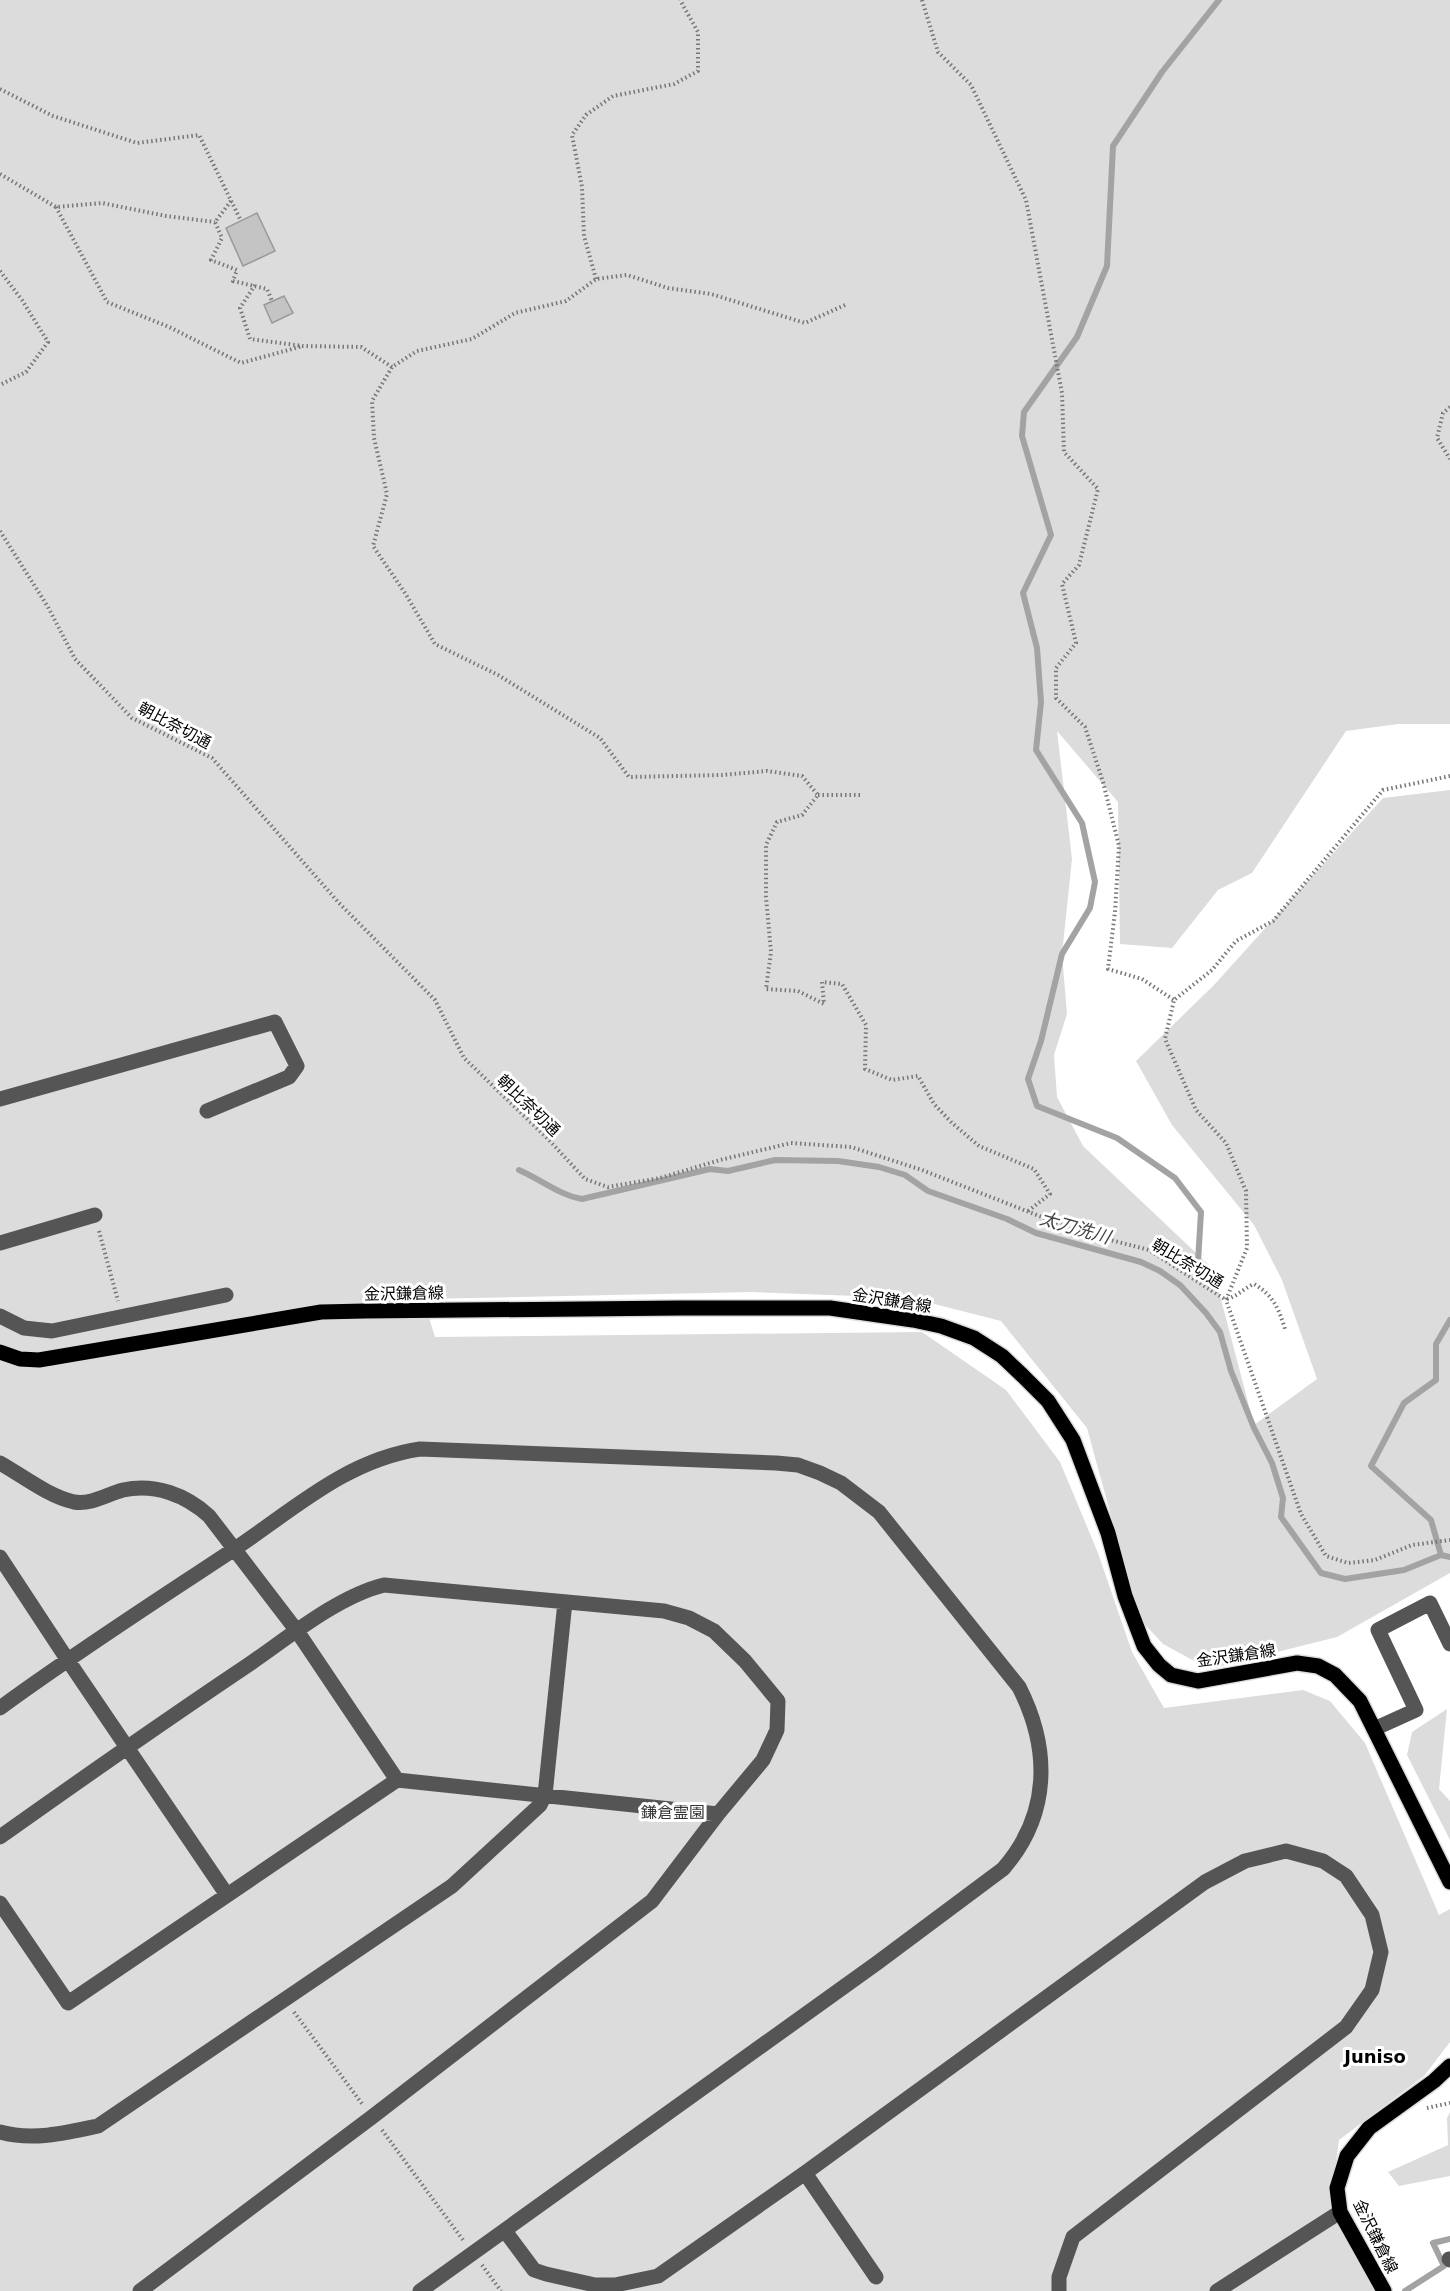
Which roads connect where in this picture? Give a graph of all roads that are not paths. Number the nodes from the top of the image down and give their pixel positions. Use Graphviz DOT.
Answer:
graph roads {
  1 [pos="0,1099"];
  2 [pos="207,1111"];
  3 [pos="95,1215"];
  4 [pos="0,1243"];
  5 [pos="226,1295"];
  6 [pos="0,1316"];
  7 [pos="0,1352"];
  8 [pos="0,1463"];
  9 [pos="233,1550"];
  10 [pos="0,1557"];
  11 [pos="565,1602"];
  12 [pos="297,1631"];
  13 [pos="1450,1644"];
  14 [pos="67,1659"];
  15 [pos="0,1708"];
  16 [pos="1374,1729"];
  17 [pos="128,1746"];
  18 [pos="397,1780"];
  19 [pos="545,1795"];
  20 [pos="718,1814"];
  21 [pos="0,1837"];
  22 [pos="1450,1881"];
  23 [pos="227,1895"];
  24 [pos="0,1902"];
  25 [pos="1450,2066"];
  26 [pos="0,2132"];
  27 [pos="805,2173"];
  28 [pos="1340,2212"];
  29 [pos="505,2231"];
  30 [pos="876,2277"];
  31 [pos="140,2291"];
  32 [pos="420,2291"];
  33 [pos="1059,2291"];
  34 [pos="1217,2291"];
  35 [pos="1384,2291"];
  1 -- 2 [label="street"];
  3 -- 4 [label="street"];
  5 -- 6 [label="street"];
  7 -- 16 [label="main road, 金沢鎌倉線"];
  8 -- 9 [label="street"];
  9 -- 12 [label="street"];
  9 -- 14 [label="street"];
  9 -- 29 [label="street"];
  10 -- 14 [label="street"];
  11 -- 12 [label="street"];
  11 -- 19 [label="street"];
  11 -- 20 [label="street"];
  12 -- 17 [label="street"];
  12 -- 18 [label="street"];
  13 -- 16 [label="street"];
  14 -- 15 [label="street"];
  14 -- 17 [label="street"];
  16 -- 22 [label="main road, 金沢鎌倉線"];
  17 -- 21 [label="street"];
  17 -- 23 [label="street"];
  18 -- 19 [label="street"];
  18 -- 23 [label="street"];
  19 -- 20 [label="street"];
  19 -- 26 [label="street"];
  20 -- 31 [label="street"];
  23 -- 24 [label="street"];
  25 -- 28 [label="main road, 金沢鎌倉線"];
  27 -- 29 [label="street"];
  27 -- 30 [label="street"];
  27 -- 33 [label="street"];
  28 -- 34 [label="street"];
  28 -- 35 [label="main road, 金沢鎌倉線"];
  29 -- 32 [label="street"];
}
